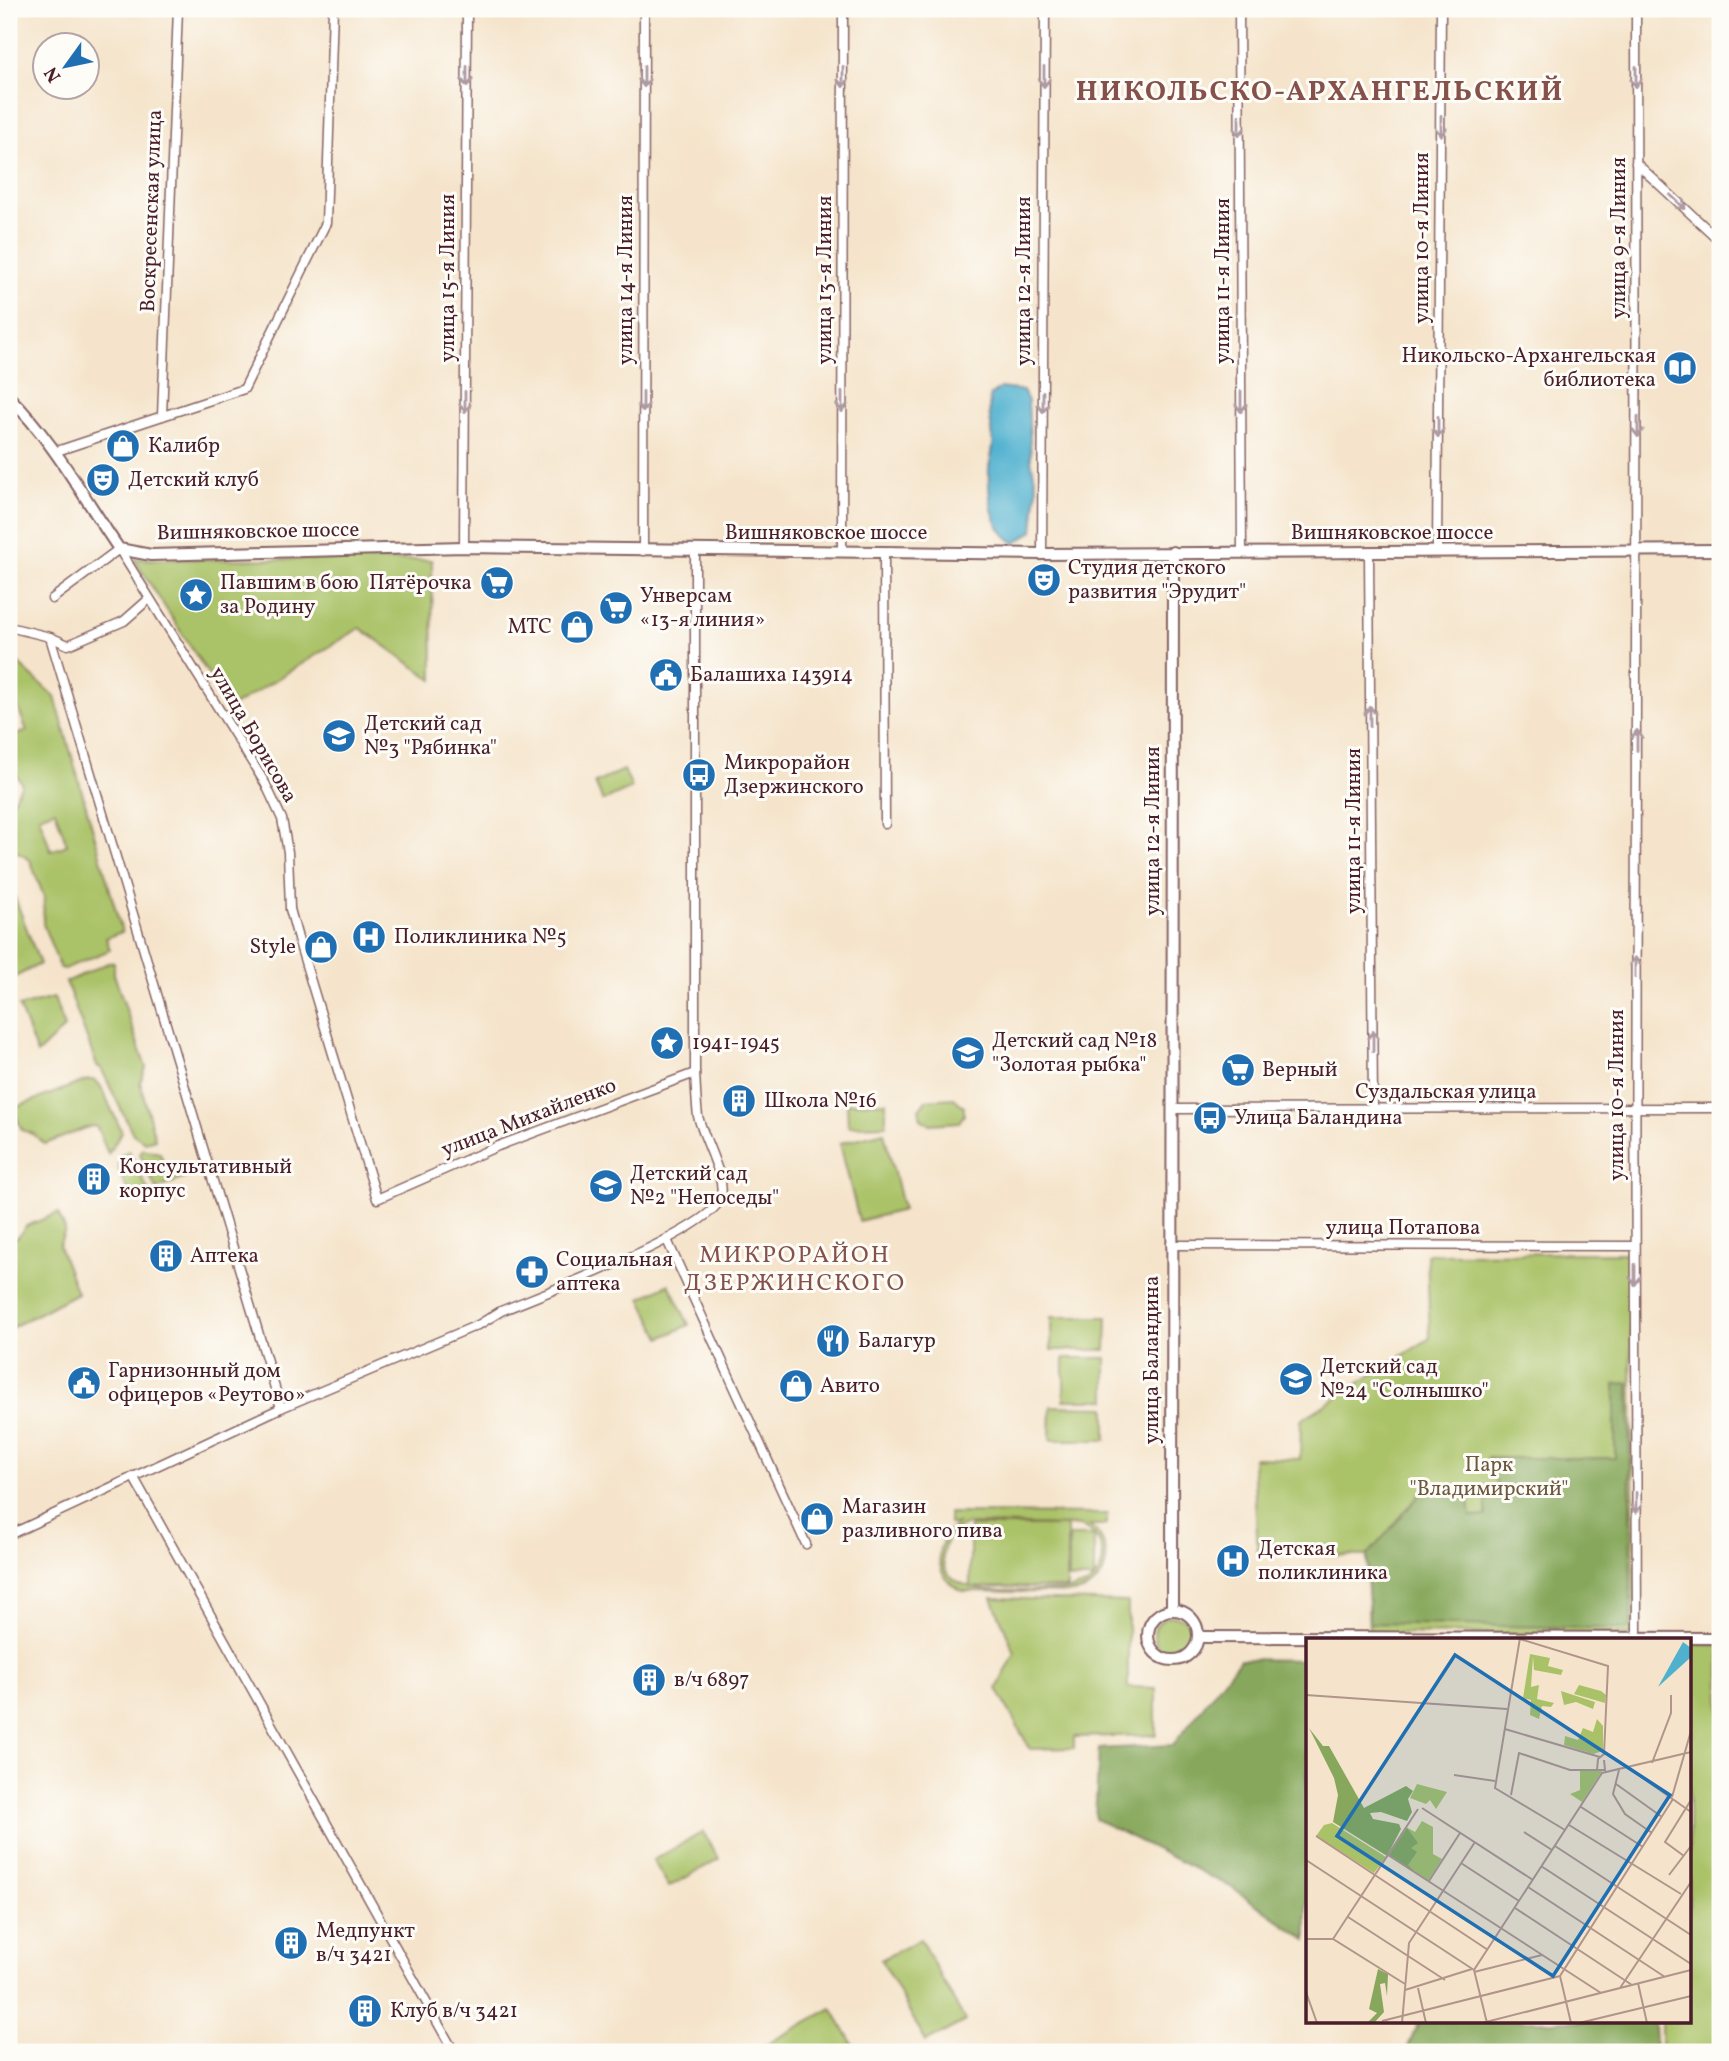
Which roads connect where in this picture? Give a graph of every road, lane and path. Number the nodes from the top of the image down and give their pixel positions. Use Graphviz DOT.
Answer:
graph roads {
  1 [pos="10,9"];
  2 [pos="178,9"];
  3 [pos="333,9"];
  4 [pos="467,9"];
  5 [pos="644,9"];
  6 [pos="844,9"];
  7 [pos="1045,9"];
  8 [pos="1239,9"];
  9 [pos="1441,9"];
  10 [pos="1636,9"];
  11 [pos="9,117"];
  12 [pos="1636,163"];
  13 [pos="1720,241"];
  14 [pos="9,397"];
  15 [pos="162,416"];
  16 [pos="54,452"];
  17 [pos="464,547"];
  18 [pos="119,549"];
  19 [pos="1720,550"];
  20 [pos="643,551"];
  21 [pos="695,551"];
  22 [pos="842,551"];
  23 [pos="1638,551"];
  24 [pos="884,552"];
  25 [pos="1173,552"];
  26 [pos="1437,552"];
  27 [pos="1242,553"];
  28 [pos="1369,553"];
  29 [pos="1042,554"];
  30 [pos="52,599"];
  31 [pos="149,599"];
  32 [pos="9,627"];
  33 [pos="50,636"];
  34 [pos="885,824"];
  35 [pos="695,1073"];
  36 [pos="1720,1108"];
  37 [pos="1172,1109"];
  38 [pos="1373,1109"];
  39 [pos="1634,1109"];
  40 [pos="377,1199"];
  41 [pos="667,1240"];
  42 [pos="1171,1245"];
  43 [pos="1634,1246"];
  44 [pos="281,1408"];
  45 [pos="133,1476"];
  46 [pos="9,1535"];
  47 [pos="806,1544"];
  48 [pos="1172,1610"];
  49 [pos="1198,1637"];
  50 [pos="1720,1637"];
  51 [pos="1637,1638"];
  52 [pos="454,2052"];
  1 -- 11 [label="street"];
  2 -- 15 [label="street, Воскресенская улица"];
  3 -- 15 [label="street"];
  4 -- 17 [label="street, улица 15-я Линия, one-way"];
  5 -- 20 [label="street, улица 14-я Линия, one-way"];
  6 -- 22 [label="street, улица 13-я Линия, one-way"];
  7 -- 29 [label="street, улица 12-я Линия, one-way"];
  8 -- 27 [label="street, улица 11-я Линия, one-way"];
  9 -- 26 [label="street, улица 10-я Линия, one-way"];
  10 -- 12 [label="street, улица 9-я Линия, one-way"];
  12 -- 13 [label="street, one-way"];
  12 -- 23 [label="street, улица 9-я Линия, one-way"];
  14 -- 16 [label="street"];
  15 -- 16 [label="street"];
  16 -- 18 [label="street"];
  17 -- 18 [label="street, Вишняковское шоссе"];
  17 -- 20 [label="street, Вишняковское шоссе"];
  18 -- 30 [label="street"];
  18 -- 31 [label="street, улица Борисова"];
  19 -- 23 [label="street, Вишняковское шоссе"];
  20 -- 21 [label="street, Вишняковское шоссе"];
  21 -- 22 [label="street, Вишняковское шоссе"];
  21 -- 35 [label="street"];
  22 -- 24 [label="street, Вишняковское шоссе"];
  23 -- 26 [label="street, Вишняковское шоссе"];
  39 -- 23 [label="street, улица 10-я Линия, one-way"];
  24 -- 29 [label="street, Вишняковское шоссе"];
  24 -- 34 [label="street"];
  25 -- 27 [label="street, Вишняковское шоссе"];
  25 -- 29 [label="street, Вишняковское шоссе"];
  25 -- 37 [label="street, улица 12-я Линия"];
  26 -- 28 [label="street, Вишняковское шоссе"];
  27 -- 28 [label="street, Вишняковское шоссе"];
  38 -- 28 [label="street, улица 11-я Линия, one-way"];
  31 -- 33 [label="street"];
  31 -- 40 [label="street, улица Борисова"];
  32 -- 33 [label="street"];
  33 -- 44 [label="street"];
  35 -- 40 [label="street, улица Михайленко"];
  35 -- 41 [label="street"];
  36 -- 39 [label="street, Суздальская улица"];
  37 -- 38 [label="street, Суздальская улица"];
  37 -- 42 [label="street, улица Баландина"];
  38 -- 39 [label="street, Суздальская улица"];
  39 -- 43 [label="street, улица 10-я Линия"];
  41 -- 44 [label="street"];
  41 -- 47 [label="street"];
  42 -- 43 [label="street, улица Потапова"];
  42 -- 48 [label="street, улица Баландина"];
  43 -- 51 [label="street, улица 10-я Линия, one-way"];
  44 -- 45 [label="street"];
  45 -- 46 [label="street"];
  45 -- 52 [label="street"];
  48 -- 49 [label="street"];
  48 -- 49 [label="street"];
  49 -- 51 [label="street"];
  50 -- 51 [label="street"];
}
